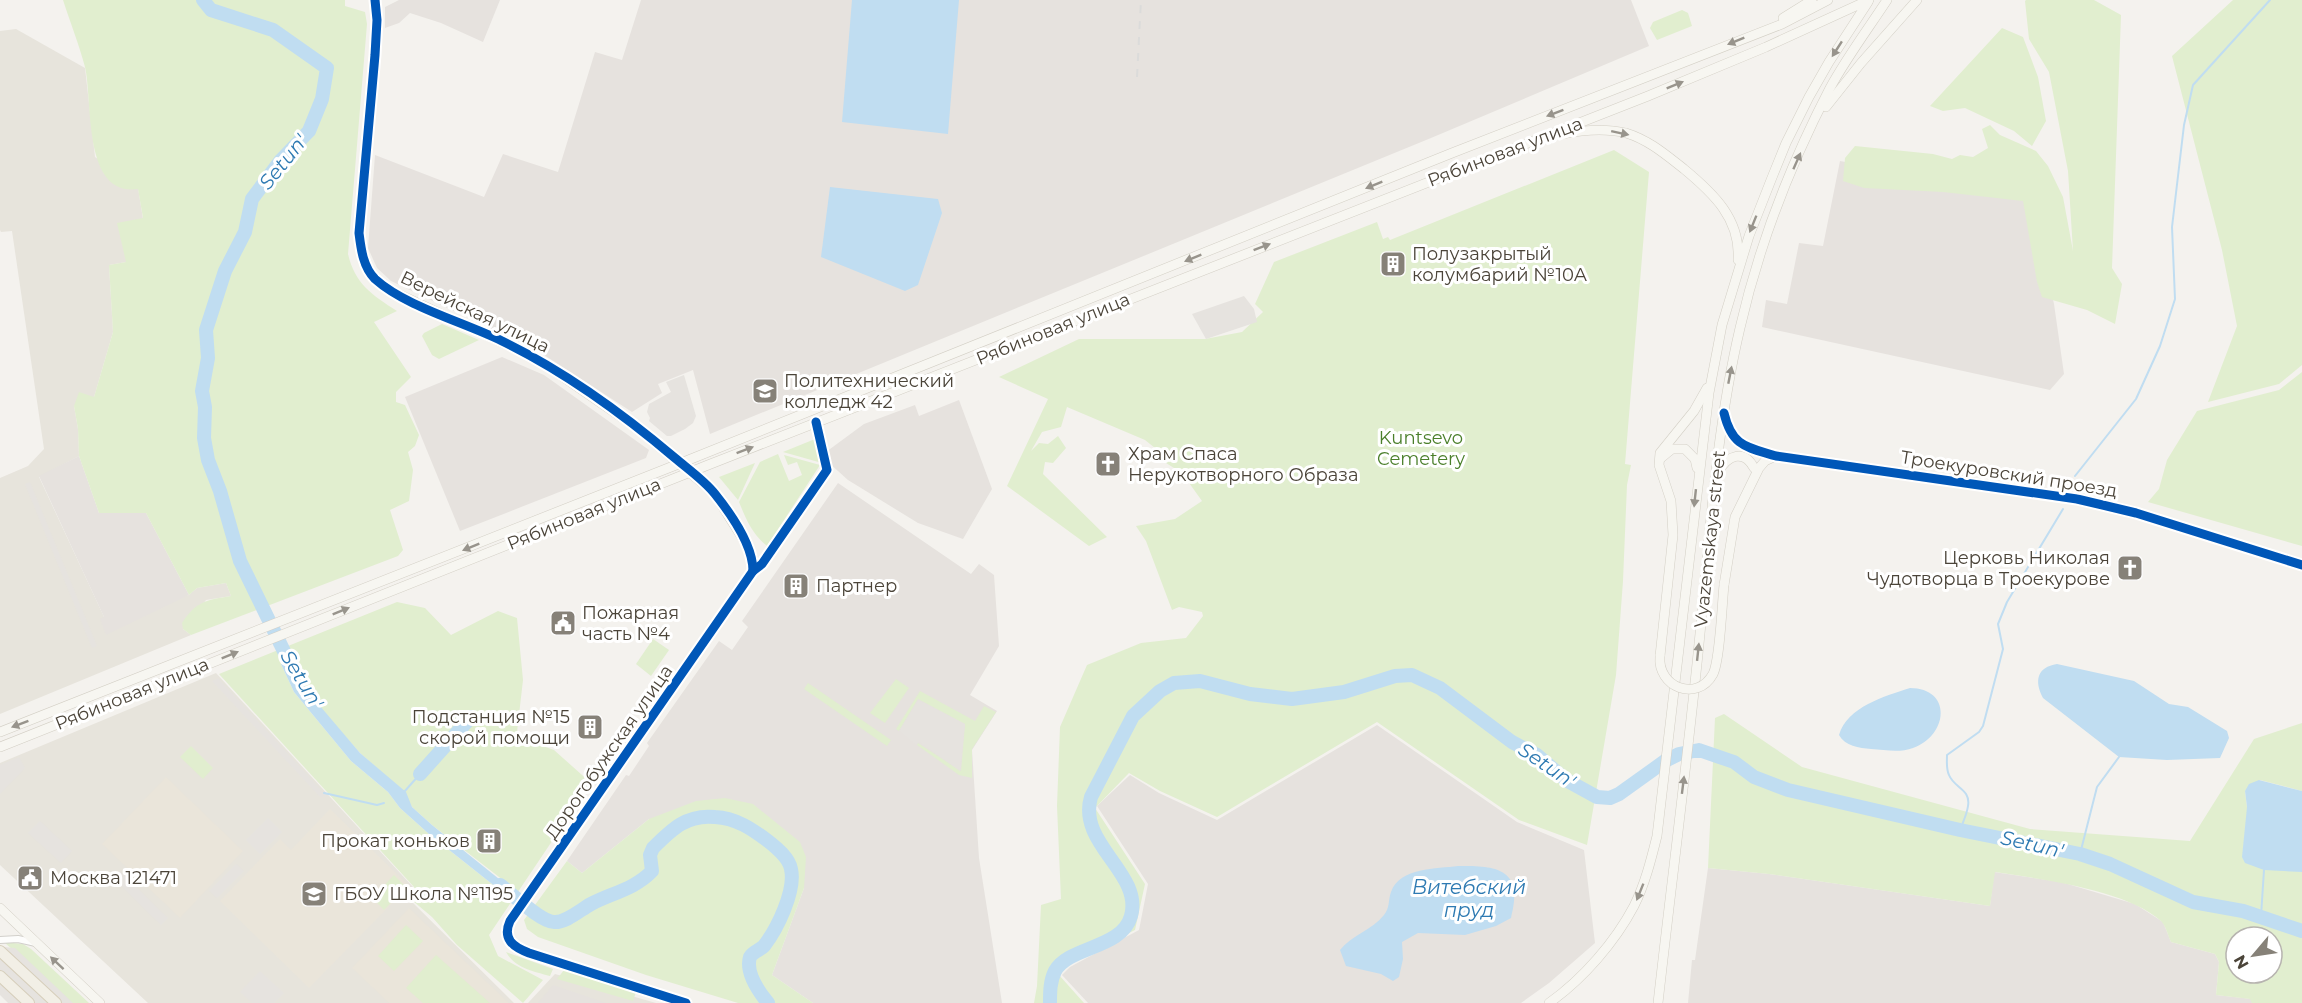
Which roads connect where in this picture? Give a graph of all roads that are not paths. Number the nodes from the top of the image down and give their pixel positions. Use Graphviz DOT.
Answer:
graph roads {
  1 [pos="375,0"];
  2 [pos="1812,0"];
  3 [pos="1828,0"];
  4 [pos="1869,0"];
  5 [pos="1887,0"];
  6 [pos="1917,0"];
  7 [pos="1757,33"];
  8 [pos="1814,123"];
  9 [pos="1542,137"];
  10 [pos="1737,279"];
  11 [pos="1712,378"];
  12 [pos="1724,413"];
  13 [pos="816,422"];
  14 [pos="1738,442"];
  15 [pos="1735,455"];
  16 [pos="1749,455"];
  17 [pos="1776,456"];
  18 [pos="1792,459"];
  19 [pos="1659,460"];
  20 [pos="681,463"];
  21 [pos="691,472"];
  22 [pos="1698,474"];
  23 [pos="1716,476"];
  24 [pos="1753,476"];
  25 [pos="2302,565"];
  26 [pos="753,571"];
  27 [pos="0,732"];
  28 [pos="0,747"];
  29 [pos="0,908"];
  30 [pos="0,940"];
  31 [pos="36,943"];
  32 [pos="0,951"];
  33 [pos="0,976"];
  34 [pos="29,1003"];
  35 [pos="56,1003"];
  36 [pos="100,1003"];
  37 [pos="686,1003"];
  38 [pos="1549,1003"];
  39 [pos="1658,1003"];
  1 -- 20 [label="main road, Верейская улица"];
  2 -- 7 [label="main road"];
  3 -- 7 [label="main road, Рябиновая улица"];
  9 -- 4 [label="main road, Рябиновая улица, one-way"];
  4 -- 10 [label="main road, Vyazemskaya street, one-way"];
  5 -- 8 [label="main road, Vyazemskaya street"];
  6 -- 8 [label="main road"];
  7 -- 20 [label="main road, Рябиновая улица, one-way"];
  12 -- 8 [label="main road, Vyazemskaya street, one-way"];
  9 -- 10 [label="main road, one-way"];
  13 -- 9 [label="main road, Рябиновая улица, one-way"];
  10 -- 11 [label="main road, Vyazemskaya street"];
  11 -- 19 [label="main road"];
  11 -- 22 [label="main road, Vyazemskaya street"];
  12 -- 14 [label="main road"];
  12 -- 23 [label="main road, Vyazemskaya street"];
  21 -- 13 [label="main road, Рябиновая улица, one-way"];
  13 -- 26 [label="street, Дорогобужская улица"];
  14 -- 16 [label="main road"];
  14 -- 17 [label="main road, Троекуровский проезд"];
  15 -- 16 [label="main road"];
  15 -- 23 [label="main road"];
  15 -- 24 [label="main road"];
  16 -- 17 [label="main road"];
  16 -- 24 [label="main road"];
  17 -- 18 [label="main road, Троекуровский проезд"];
  17 -- 24 [label="main road"];
  18 -- 24 [label="main road"];
  18 -- 25 [label="main road, Троекуровский проезд"];
  19 -- 22 [label="main road"];
  19 -- 24 [label="main road, bridge"];
  20 -- 21 [label="main road, Верейская улица"];
  20 -- 27 [label="main road, Рябиновая улица, one-way"];
  21 -- 26 [label="main road, Верейская улица"];
  28 -- 21 [label="main road, Рябиновая улица, one-way"];
  22 -- 38 [label="main road, Vyazemskaya street, one-way"];
  39 -- 23 [label="main road, Vyazemskaya street, one-way"];
  26 -- 37 [label="main road, Дорогобужская улица"];
  29 -- 31 [label="main road"];
  30 -- 31 [label="street"];
  36 -- 31 [label="main road, one-way"];
  32 -- 35 [label="main road"];
  33 -- 34 [label="main road"];
}
